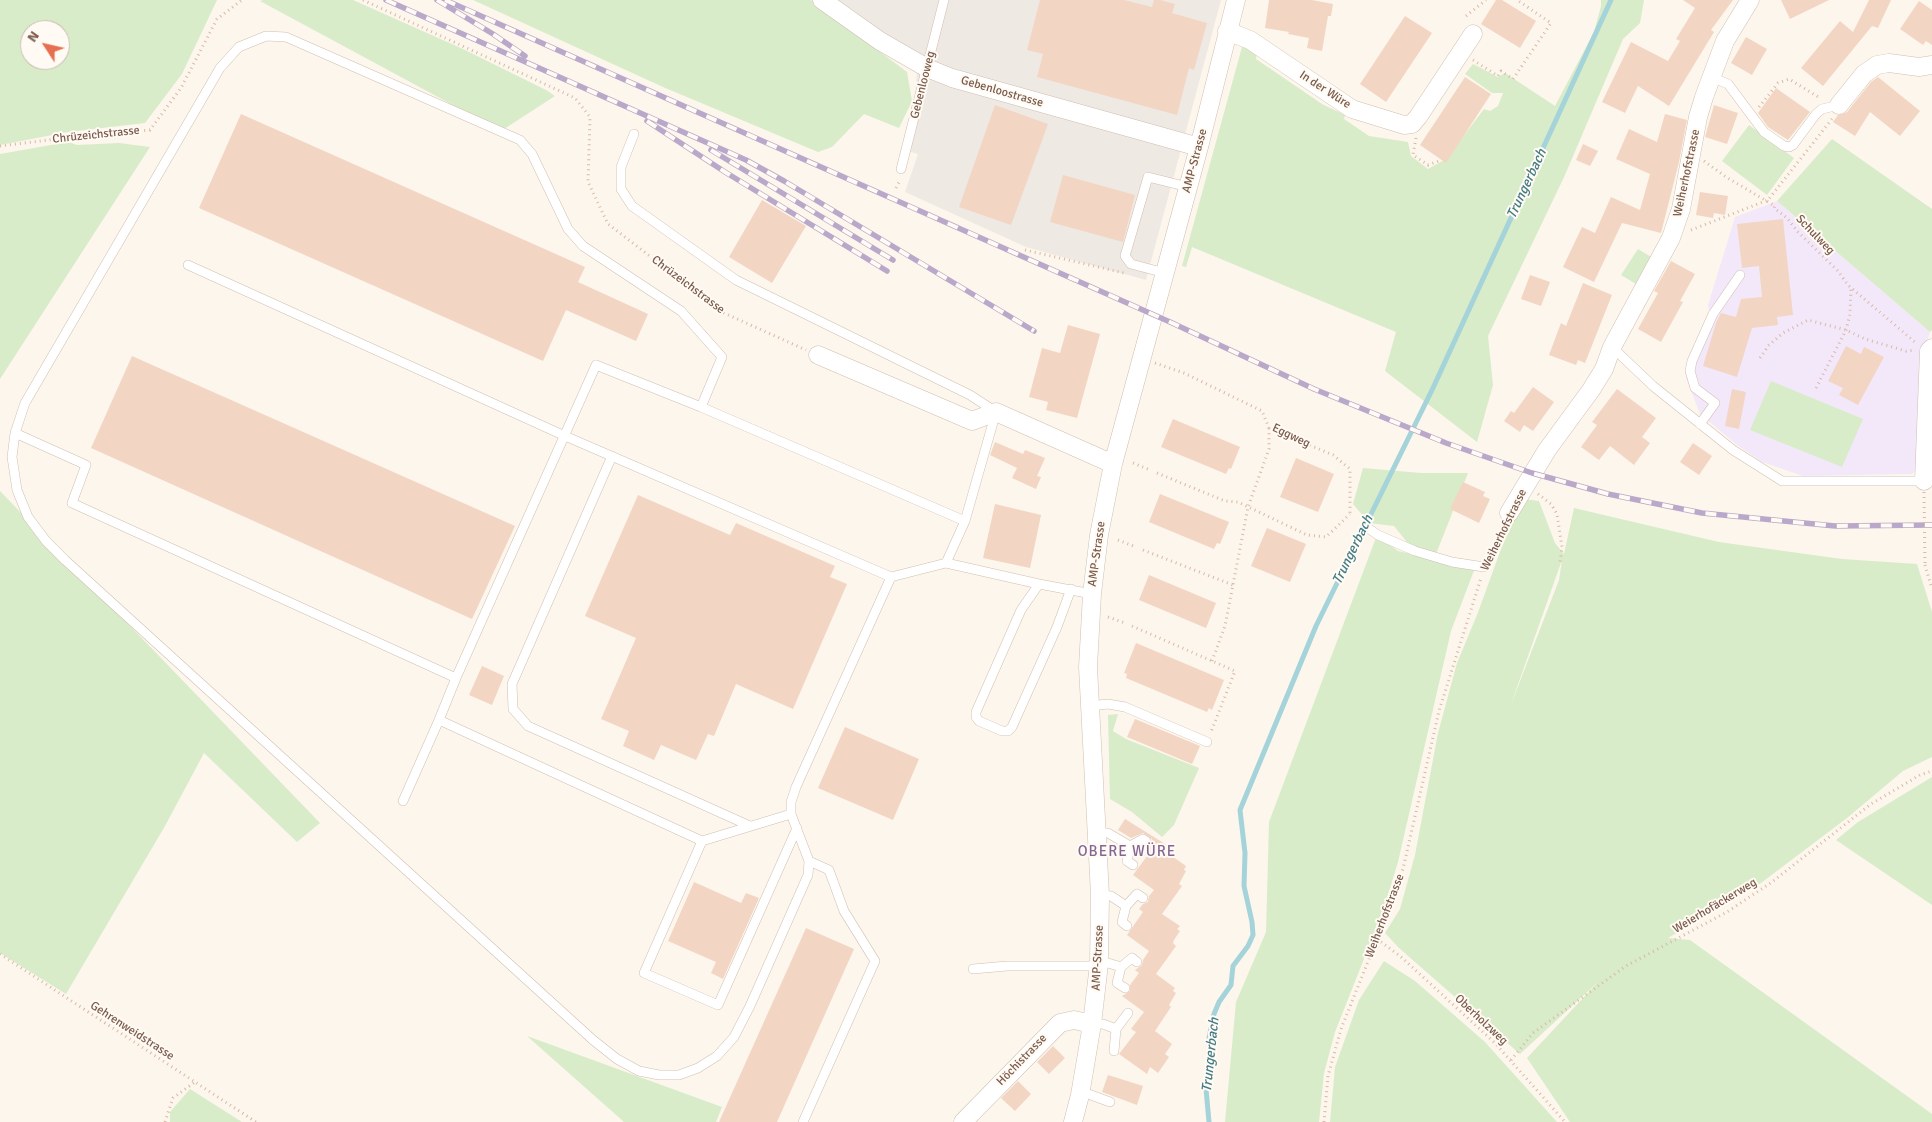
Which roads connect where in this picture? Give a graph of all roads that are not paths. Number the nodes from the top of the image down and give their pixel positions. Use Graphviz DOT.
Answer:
graph roads {
  1 [pos="822,0"];
  2 [pos="944,0"];
  3 [pos="1236,0"];
  4 [pos="1750,0"];
  5 [pos="1227,31"];
  6 [pos="1473,34"];
  7 [pos="1932,65"];
  8 [pos="927,68"];
  9 [pos="1711,76"];
  10 [pos="1834,106"];
  11 [pos="634,134"];
  12 [pos="1199,147"];
  13 [pos="901,169"];
  14 [pos="1188,187"];
  15 [pos="188,265"];
  16 [pos="1165,274"];
  17 [pos="1740,275"];
  18 [pos="1612,347"];
  19 [pos="1928,349"];
  20 [pos="818,355"];
  21 [pos="701,407"];
  22 [pos="996,412"];
  23 [pos="1700,424"];
  24 [pos="14,433"];
  25 [pos="565,436"];
  26 [pos="612,456"];
  27 [pos="1114,464"];
  28 [pos="1924,487"];
  29 [pos="1509,513"];
  30 [pos="965,521"];
  31 [pos="1364,526"];
  32 [pos="946,563"];
  33 [pos="1484,567"];
  34 [pos="891,577"];
  35 [pos="1039,584"];
  36 [pos="1071,589"];
  37 [pos="1092,594"];
  38 [pos="456,678"];
  39 [pos="1089,706"];
  40 [pos="439,720"];
  41 [pos="1207,742"];
  42 [pos="403,801"];
  43 [pos="791,814"];
  44 [pos="750,826"];
  45 [pos="797,828"];
  46 [pos="1097,833"];
  47 [pos="702,841"];
  48 [pos="1146,841"];
  49 [pos="1130,846"];
  50 [pos="809,861"];
  51 [pos="1133,865"];
  52 [pos="1100,895"];
  53 [pos="1143,898"];
  54 [pos="1126,906"];
  55 [pos="1127,926"];
  56 [pos="1138,962"];
  57 [pos="1099,964"];
  58 [pos="1121,967"];
  59 [pos="973,968"];
  60 [pos="1125,988"];
  61 [pos="1128,1013"];
  62 [pos="1092,1024"];
  63 [pos="1116,1029"];
  64 [pos="1114,1051"];
  65 [pos="1080,1091"];
  66 [pos="1110,1102"];
  67 [pos="803,1122"];
  68 [pos="963,1122"];
  69 [pos="1073,1122"];
  1 -- 8 [label="street, Gebenloostrasse"];
  2 -- 8 [label="lane, Gebenlooweg"];
  3 -- 5 [label="street, AMP-Strasse"];
  4 -- 9 [label="street, Weiherhofstrasse"];
  5 -- 6 [label="street, In der Würe"];
  5 -- 12 [label="street, AMP-Strasse"];
  7 -- 10 [label="street"];
  8 -- 12 [label="street, Gebenloostrasse"];
  8 -- 13 [label="lane, Gebenlooweg"];
  9 -- 10 [label="lane"];
  9 -- 18 [label="street, Weiherhofstrasse"];
  11 -- 22 [label="lane"];
  12 -- 14 [label="street, AMP-Strasse"];
  14 -- 16 [label="street, AMP-Strasse"];
  14 -- 16 [label="lane"];
  15 -- 25 [label="lane"];
  16 -- 27 [label="street, AMP-Strasse"];
  17 -- 23 [label="lane"];
  18 -- 23 [label="lane"];
  18 -- 29 [label="street, Weiherhofstrasse"];
  19 -- 28 [label="street"];
  20 -- 22 [label="street"];
  21 -- 24 [label="lane"];
  21 -- 25 [label="lane"];
  21 -- 30 [label="lane"];
  22 -- 27 [label="street"];
  22 -- 30 [label="lane"];
  23 -- 28 [label="lane"];
  24 -- 38 [label="lane"];
  24 -- 50 [label="lane"];
  25 -- 26 [label="lane"];
  25 -- 38 [label="lane"];
  26 -- 34 [label="lane"];
  26 -- 44 [label="lane"];
  27 -- 37 [label="street, AMP-Strasse"];
  30 -- 32 [label="lane"];
  31 -- 33 [label="lane"];
  32 -- 34 [label="lane"];
  32 -- 35 [label="lane"];
  34 -- 43 [label="lane"];
  35 -- 36 [label="lane"];
  35 -- 36 [label="lane"];
  36 -- 37 [label="lane"];
  37 -- 39 [label="street, AMP-Strasse"];
  38 -- 40 [label="lane"];
  39 -- 41 [label="lane"];
  39 -- 46 [label="street, AMP-Strasse"];
  40 -- 42 [label="lane"];
  40 -- 47 [label="lane"];
  43 -- 44 [label="lane"];
  43 -- 45 [label="lane"];
  44 -- 47 [label="lane"];
  45 -- 47 [label="lane"];
  45 -- 50 [label="lane"];
  46 -- 49 [label="lane"];
  46 -- 52 [label="street, AMP-Strasse"];
  48 -- 49 [label="lane"];
  49 -- 51 [label="lane"];
  50 -- 67 [label="lane"];
  52 -- 54 [label="lane"];
  52 -- 57 [label="street, AMP-Strasse"];
  53 -- 54 [label="lane"];
  54 -- 55 [label="lane"];
  56 -- 58 [label="lane"];
  57 -- 58 [label="lane"];
  57 -- 59 [label="lane"];
  57 -- 62 [label="street, AMP-Strasse"];
  58 -- 60 [label="lane"];
  61 -- 63 [label="lane"];
  62 -- 63 [label="lane"];
  62 -- 65 [label="street, AMP-Strasse"];
  62 -- 68 [label="street, Höchistrasse"];
  63 -- 64 [label="lane"];
  65 -- 66 [label="lane"];
  65 -- 69 [label="street, AMP-Strasse"];
}
